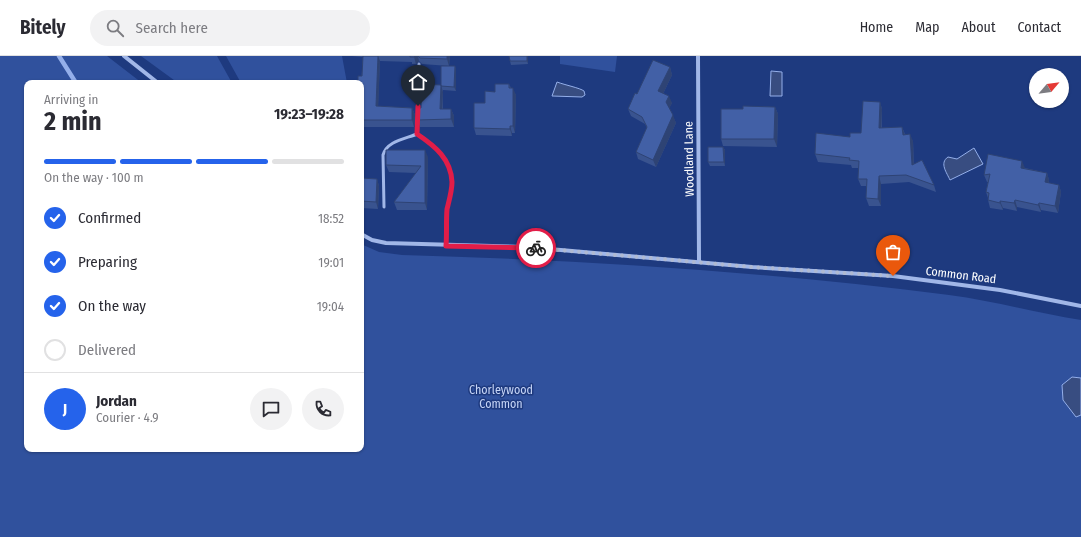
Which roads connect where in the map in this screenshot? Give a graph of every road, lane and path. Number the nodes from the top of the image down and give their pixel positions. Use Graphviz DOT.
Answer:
graph roads {
  1 [pos="124,56"];
  2 [pos="698,56"];
  3 [pos="419,64"];
  4 [pos="154,80"];
  5 [pos="417,134"];
  6 [pos="384,207"];
  7 [pos="364,236"];
  8 [pos="446,246"];
  9 [pos="700,261"];
  10 [pos="1081,306"];
  1 -- 4 [label="street"];
  2 -- 9 [label="street, Woodland Lane"];
  3 -- 5 [label="lane"];
  5 -- 6 [label="lane"];
  5 -- 8 [label="lane"];
  7 -- 8 [label="street, Common Road"];
  8 -- 9 [label="street, Common Road"];
  9 -- 10 [label="street, Common Road"];
}
